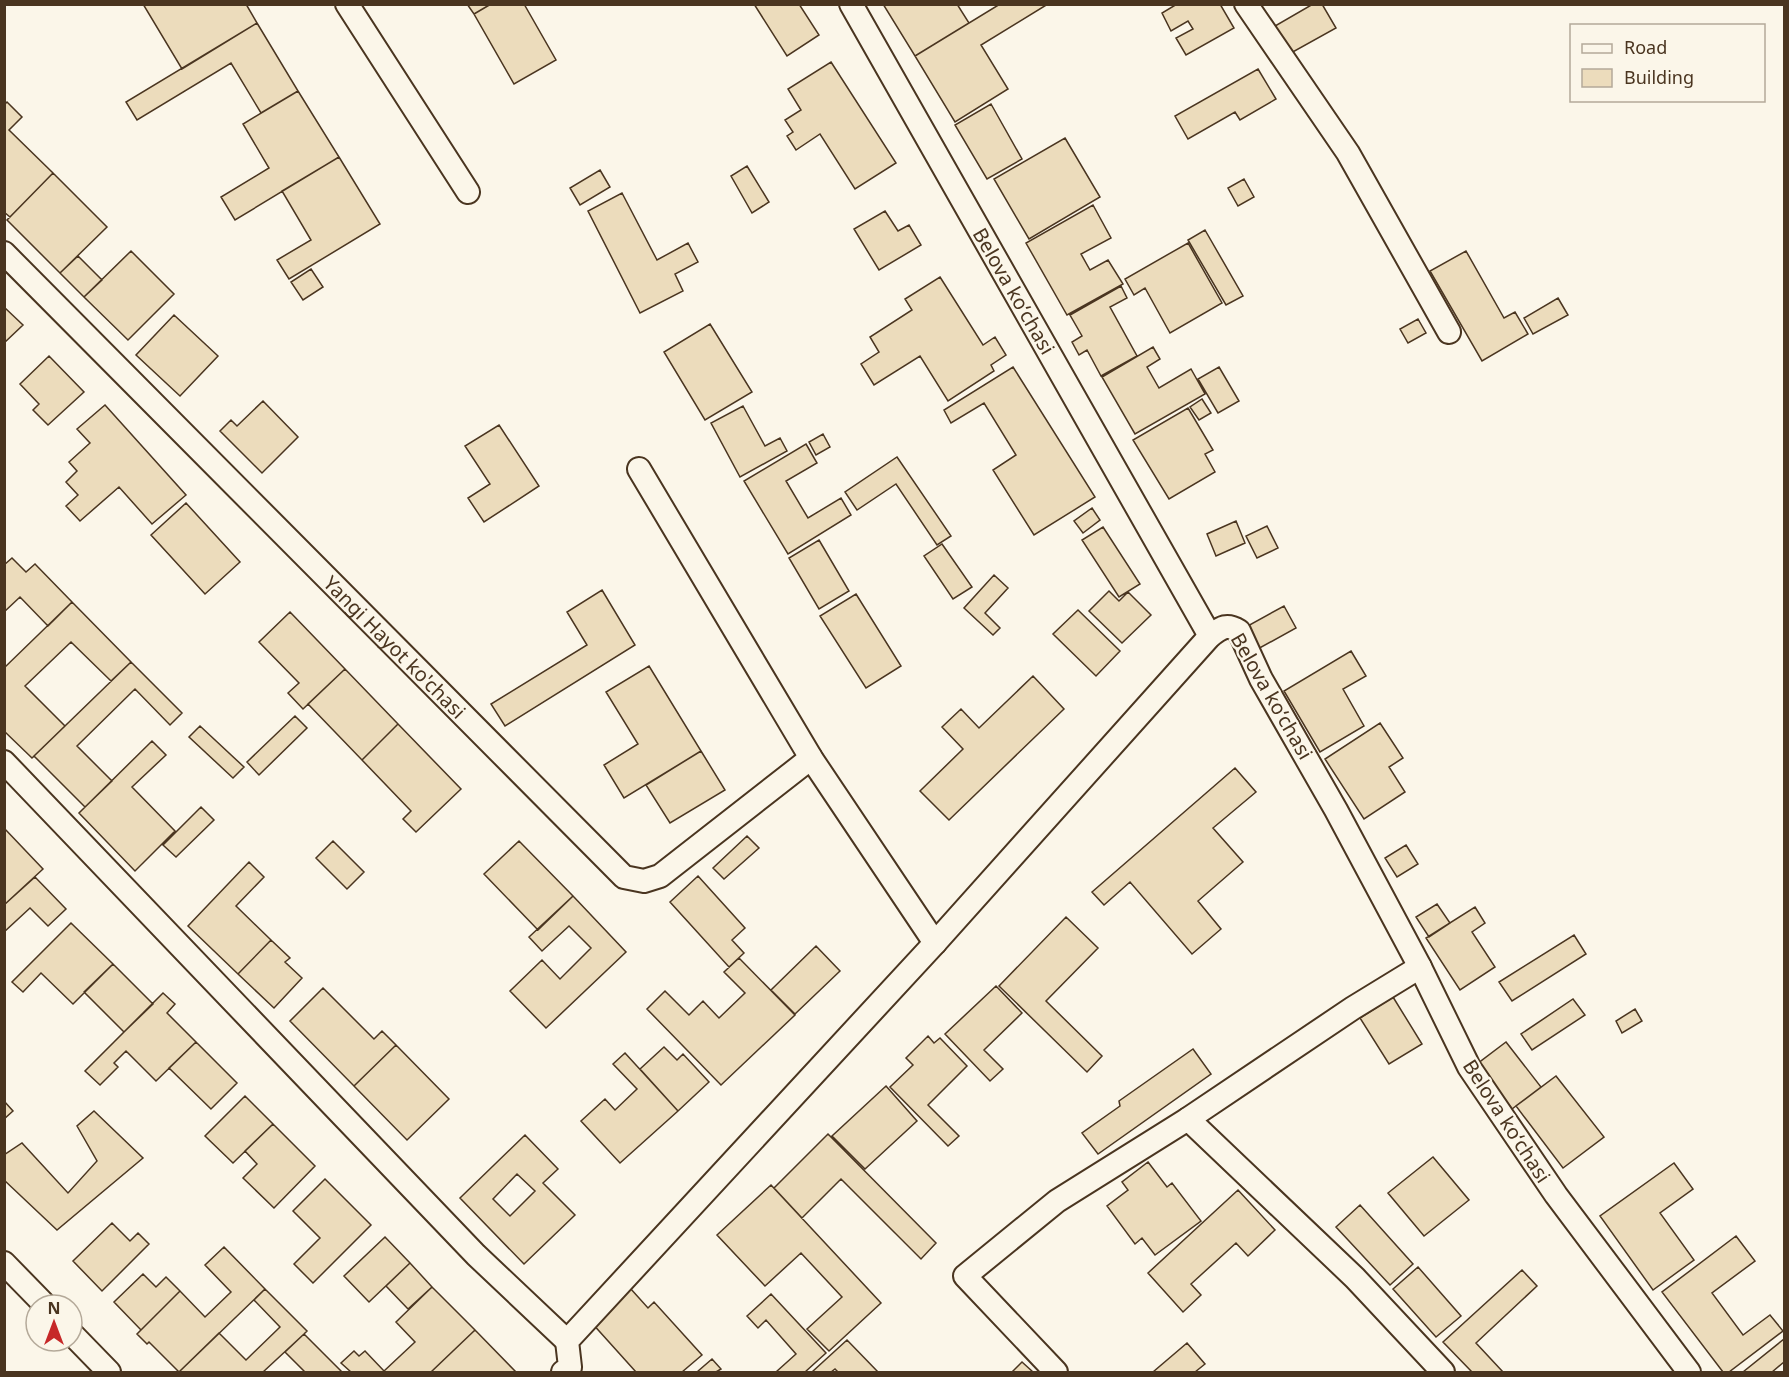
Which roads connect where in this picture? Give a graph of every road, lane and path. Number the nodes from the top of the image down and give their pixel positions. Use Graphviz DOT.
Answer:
graph roads {
  1 [pos="347,4"];
  2 [pos="851,4"];
  3 [pos="1246,4"];
  4 [pos="468,192"];
  5 [pos="4,253"];
  6 [pos="1449,332"];
  7 [pos="639,469"];
  8 [pos="1210,636"];
  9 [pos="811,758"];
  10 [pos="4,762"];
  11 [pos="935,943"];
  12 [pos="1420,967"];
  13 [pos="1188,1119"];
  14 [pos="4,1263"];
  15 [pos="33,1293"];
  16 [pos="567,1341"];
  17 [pos="84,1346"];
  18 [pos="569,1371"];
  19 [pos="109,1372"];
  20 [pos="1056,1372"];
  21 [pos="1443,1372"];
  22 [pos="1689,1372"];
  1 -- 4 [label="street"];
  2 -- 8 [label="street, Belova koʻchasi"];
  3 -- 6 [label="street"];
  5 -- 9 [label="street, Yangi Hayot ko'chasi"];
  7 -- 9 [label="street"];
  8 -- 11 [label="street"];
  8 -- 12 [label="street, Belova koʻchasi"];
  9 -- 11 [label="street"];
  10 -- 16 [label="street"];
  11 -- 16 [label="street"];
  12 -- 13 [label="street"];
  12 -- 22 [label="street, Belova koʻchasi"];
  13 -- 20 [label="street"];
  13 -- 21 [label="street"];
  14 -- 15 [label="street"];
  16 -- 18 [label="street"];
  17 -- 19 [label="street"];
}
